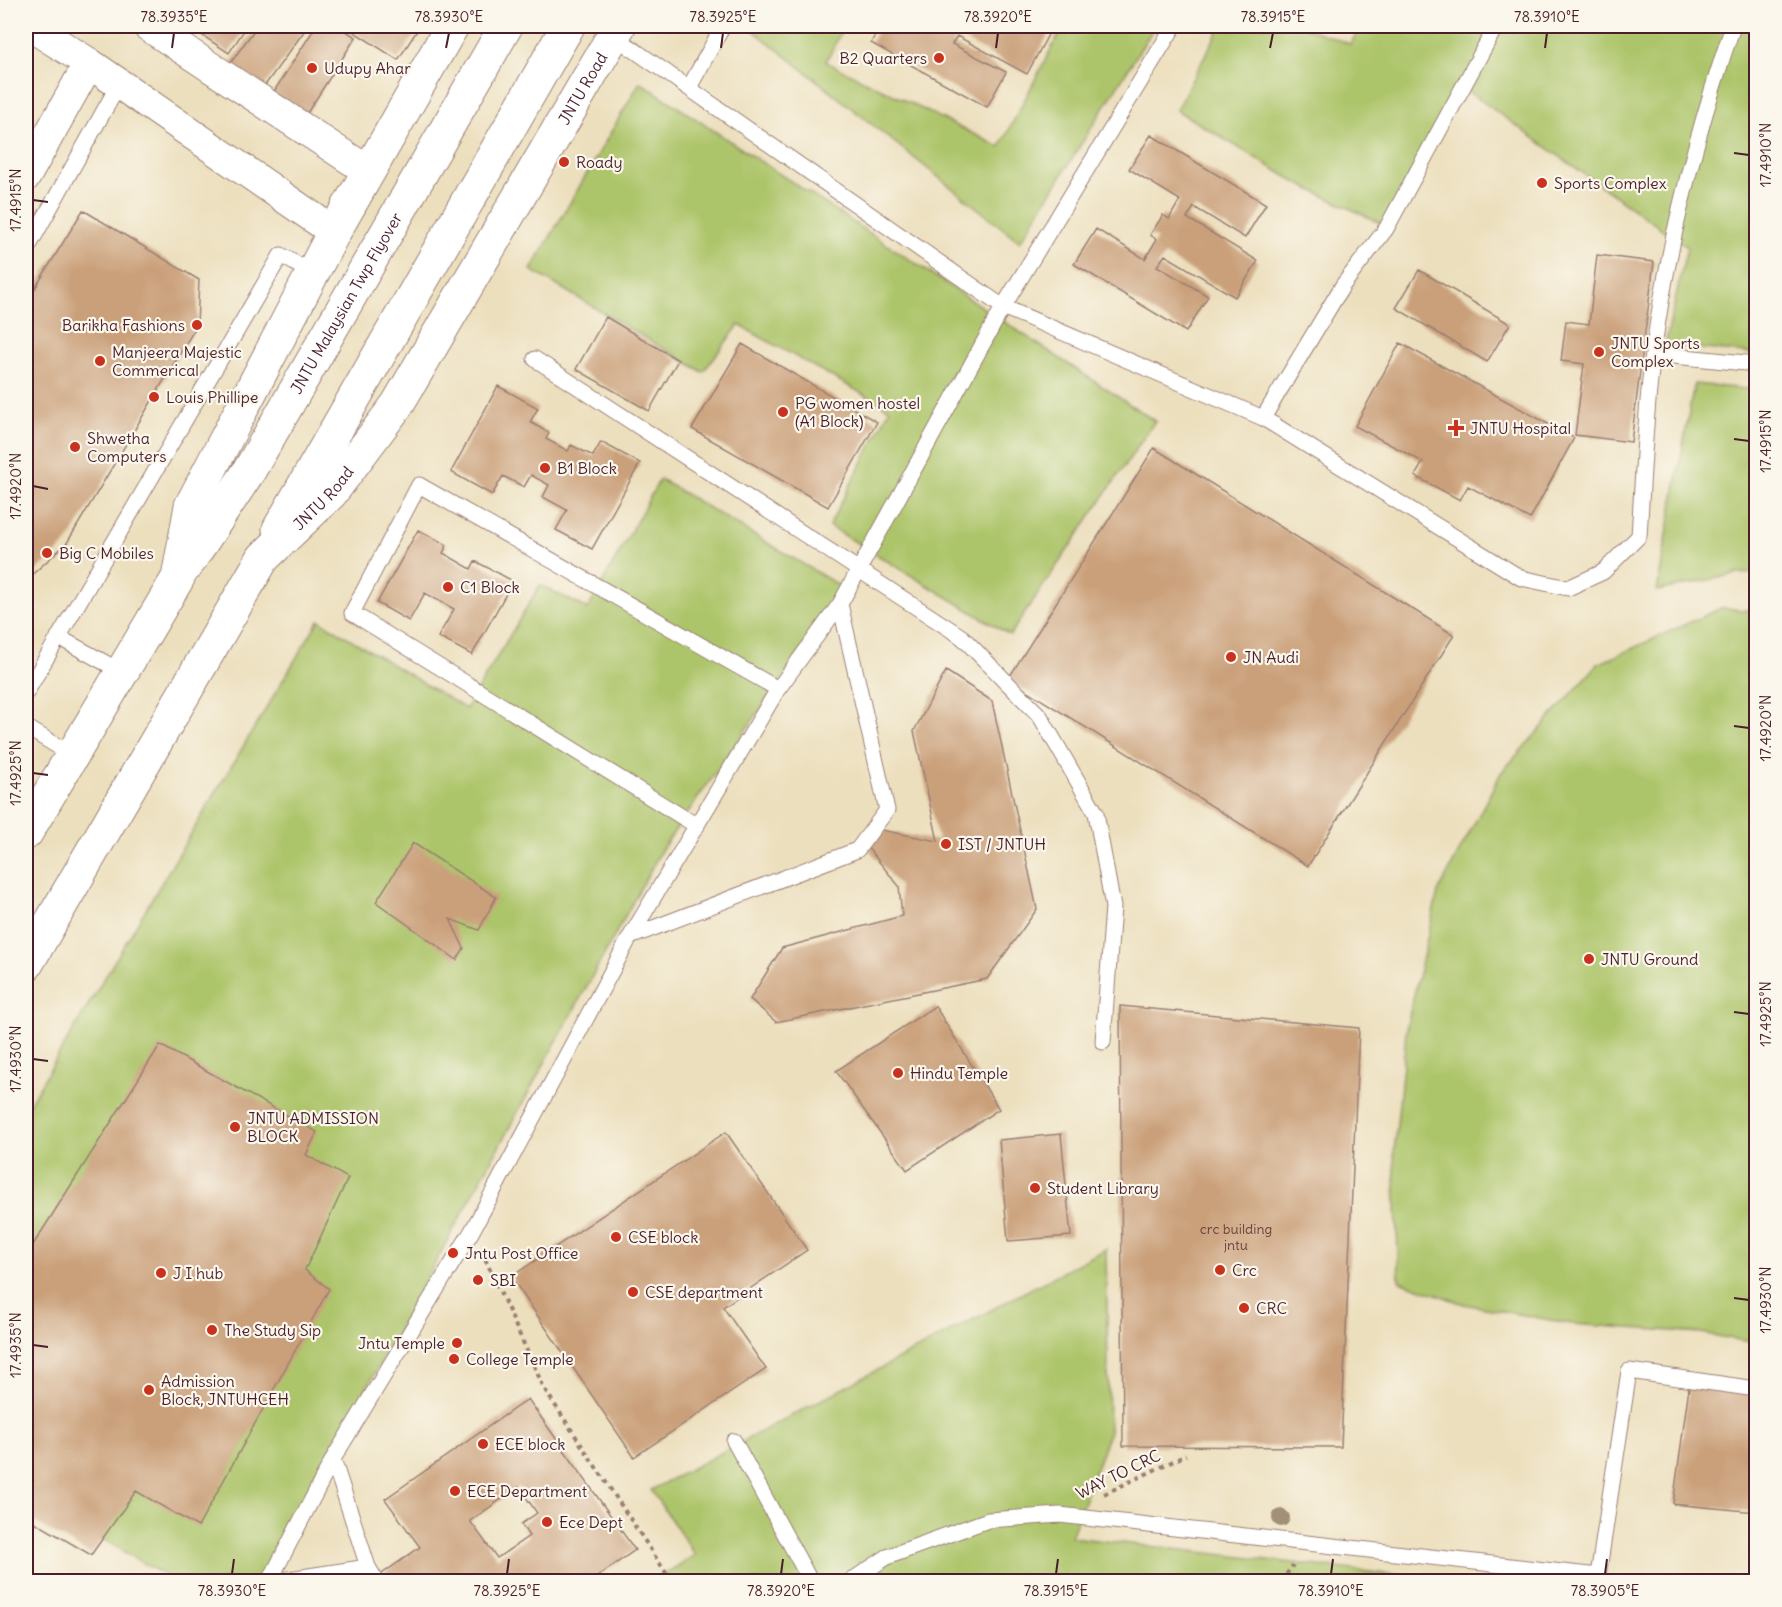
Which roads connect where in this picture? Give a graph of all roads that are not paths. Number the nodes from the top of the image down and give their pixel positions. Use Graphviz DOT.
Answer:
graph roads {
  1 [pos="30,26"];
  2 [pos="148,26"];
  3 [pos="452,26"];
  4 [pos="506,26"];
  5 [pos="568,26"];
  6 [pos="723,26"];
  7 [pos="1174,26"];
  8 [pos="1496,26"];
  9 [pos="1733,26"];
  10 [pos="616,31"];
  11 [pos="89,63"];
  12 [pos="119,84"];
  13 [pos="690,87"];
  14 [pos="368,171"];
  15 [pos="26,176"];
  16 [pos="334,232"];
  17 [pos="26,251"];
  18 [pos="313,274"];
  19 [pos="1003,307"];
  20 [pos="1653,354"];
  21 [pos="535,359"];
  22 [pos="1756,364"];
  23 [pos="1263,418"];
  24 [pos="263,558"];
  25 [pos="858,569"];
  26 [pos="178,578"];
  27 [pos="840,604"];
  28 [pos="58,637"];
  29 [pos="122,672"];
  30 [pos="778,689"];
  31 [pos="26,693"];
  32 [pos="26,727"];
  33 [pos="72,755"];
  34 [pos="698,826"];
  35 [pos="27,827"];
  36 [pos="630,937"];
  37 [pos="26,965"];
  38 [pos="1103,1042"];
  39 [pos="1756,1389"];
  40 [pos="734,1441"];
  41 [pos="333,1459"];
  42 [pos="368,1567"];
  43 [pos="269,1581"];
  44 [pos="377,1581"];
  45 [pos="811,1581"];
  46 [pos="849,1581"];
  1 -- 11 [label="street"];
  2 -- 14 [label="street"];
  3 -- 14 [label="main road"];
  4 -- 26 [label="main road, JNTU Malaysian Twp Flyover"];
  5 -- 24 [label="main road"];
  6 -- 13 [label="lane"];
  7 -- 19 [label="lane"];
  8 -- 23 [label="lane"];
  9 -- 20 [label="lane"];
  10 -- 13 [label="lane"];
  10 -- 24 [label="main road, JNTU Road"];
  11 -- 12 [label="street"];
  11 -- 15 [label="street"];
  12 -- 16 [label="street"];
  12 -- 17 [label="lane"];
  13 -- 19 [label="lane"];
  14 -- 16 [label="main road"];
  16 -- 18 [label="main road"];
  18 -- 26 [label="main road"];
  18 -- 28 [label="lane"];
  19 -- 23 [label="lane"];
  19 -- 25 [label="lane"];
  20 -- 22 [label="lane"];
  20 -- 23 [label="lane"];
  21 -- 25 [label="lane"];
  24 -- 37 [label="main road, JNTU Road"];
  25 -- 27 [label="lane"];
  25 -- 38 [label="lane"];
  26 -- 29 [label="main road"];
  27 -- 30 [label="lane"];
  27 -- 36 [label="lane"];
  28 -- 29 [label="lane"];
  28 -- 31 [label="lane"];
  29 -- 33 [label="main road"];
  30 -- 34 [label="lane"];
  30 -- 34 [label="lane"];
  32 -- 33 [label="lane"];
  33 -- 35 [label="main road"];
  34 -- 36 [label="lane"];
  36 -- 41 [label="lane"];
  39 -- 46 [label="lane"];
  40 -- 45 [label="lane"];
  41 -- 42 [label="lane"];
  41 -- 43 [label="lane"];
  42 -- 43 [label="lane"];
  42 -- 44 [label="lane"];
}
